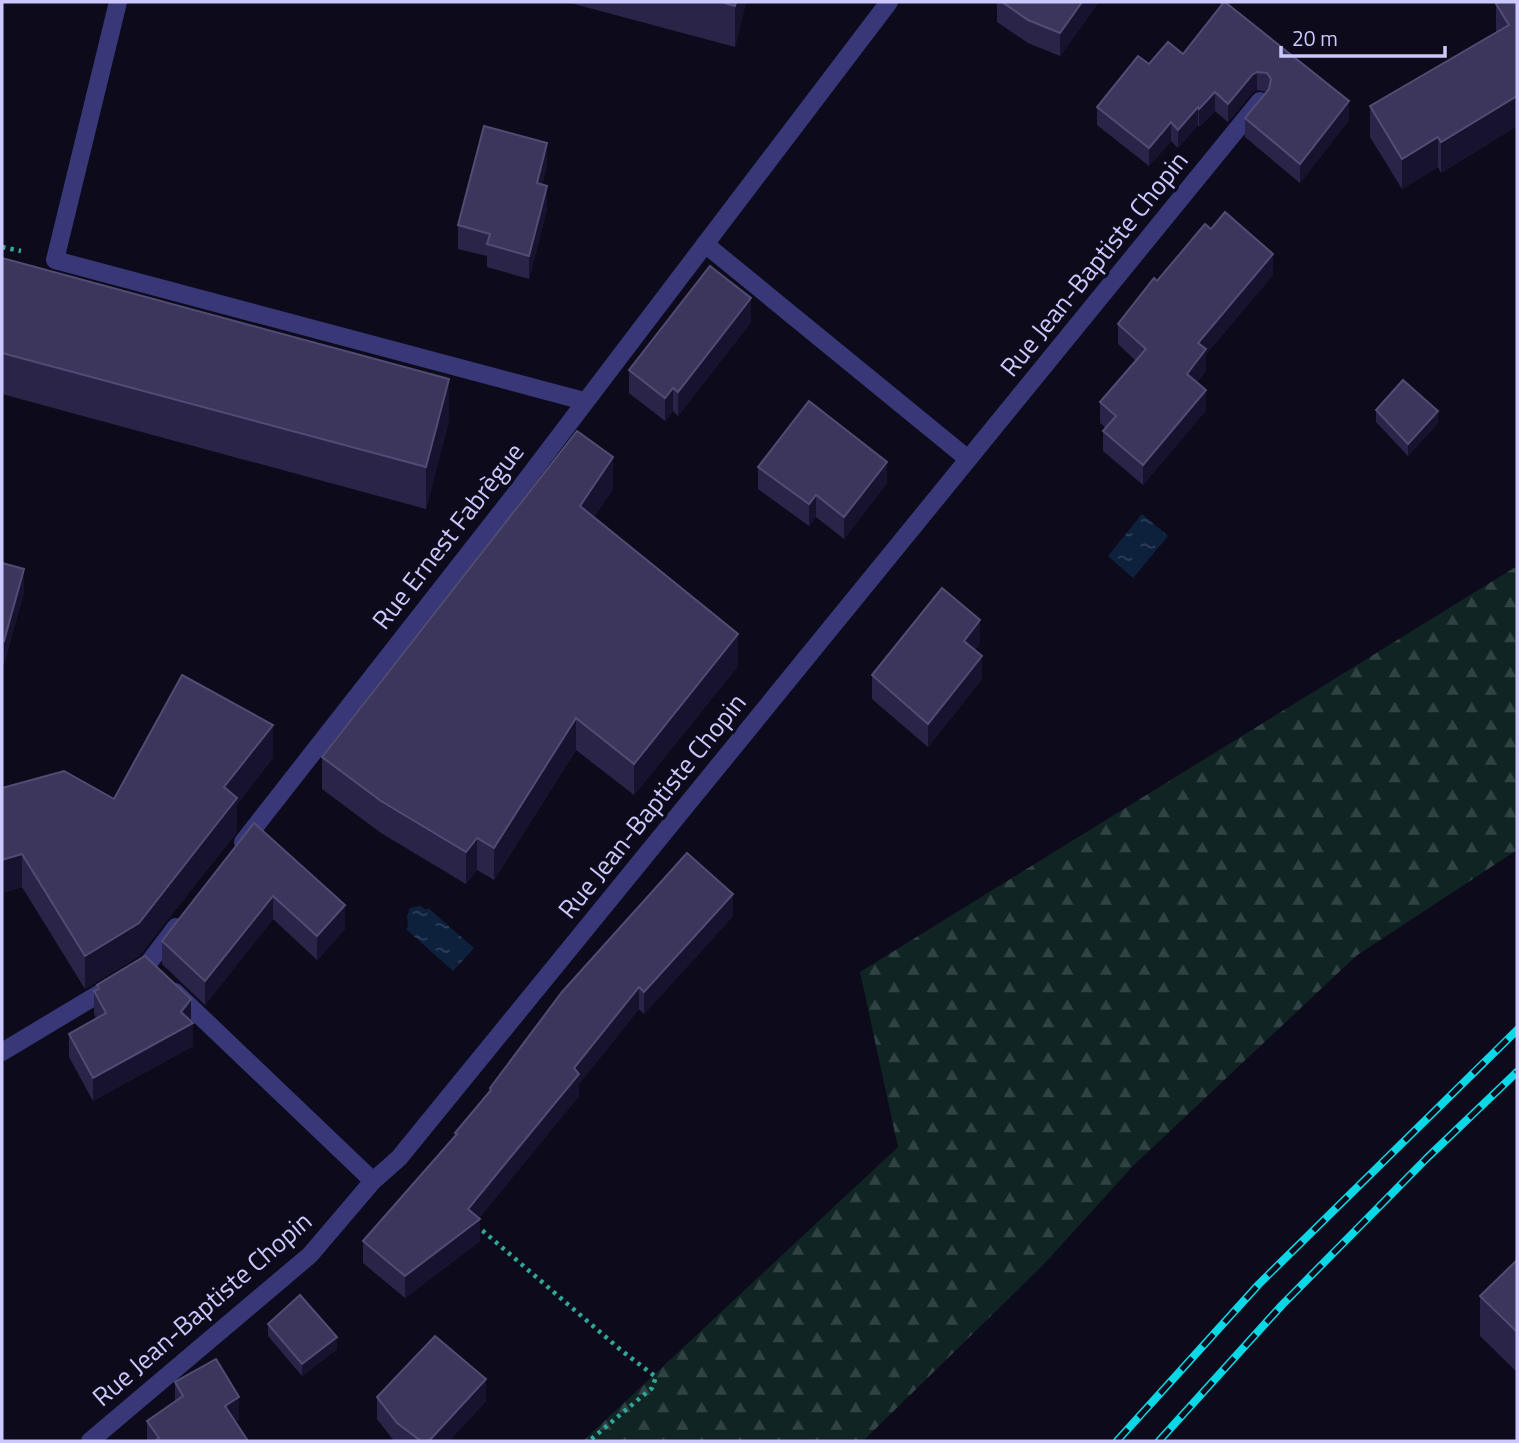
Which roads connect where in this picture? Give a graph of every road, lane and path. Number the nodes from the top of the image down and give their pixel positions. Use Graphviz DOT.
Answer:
graph roads {
  1 [pos="118,2"];
  2 [pos="889,2"];
  3 [pos="1260,101"];
  4 [pos="705,244"];
  5 [pos="584,401"];
  6 [pos="968,459"];
  7 [pos="232,856"];
  8 [pos="189,911"];
  9 [pos="157,974"];
  10 [pos="2,1052"];
  11 [pos="373,1181"];
  12 [pos="470,1220"];
  13 [pos="90,1441"];
  14 [pos="589,1441"];
  1 -- 5 [label="street"];
  2 -- 4 [label="street, Rue Ernest Fabrègue"];
  3 -- 6 [label="street, Rue Jean-Baptiste Chopin"];
  4 -- 5 [label="street, Rue Ernest Fabrègue"];
  4 -- 6 [label="street"];
  5 -- 7 [label="street, Rue Ernest Fabrègue"];
  6 -- 11 [label="street, Rue Jean-Baptiste Chopin"];
  8 -- 9 [label="street"];
  9 -- 10 [label="street"];
  9 -- 11 [label="street"];
  11 -- 13 [label="street, Rue Jean-Baptiste Chopin"];
  12 -- 14 [label="path"];
}
